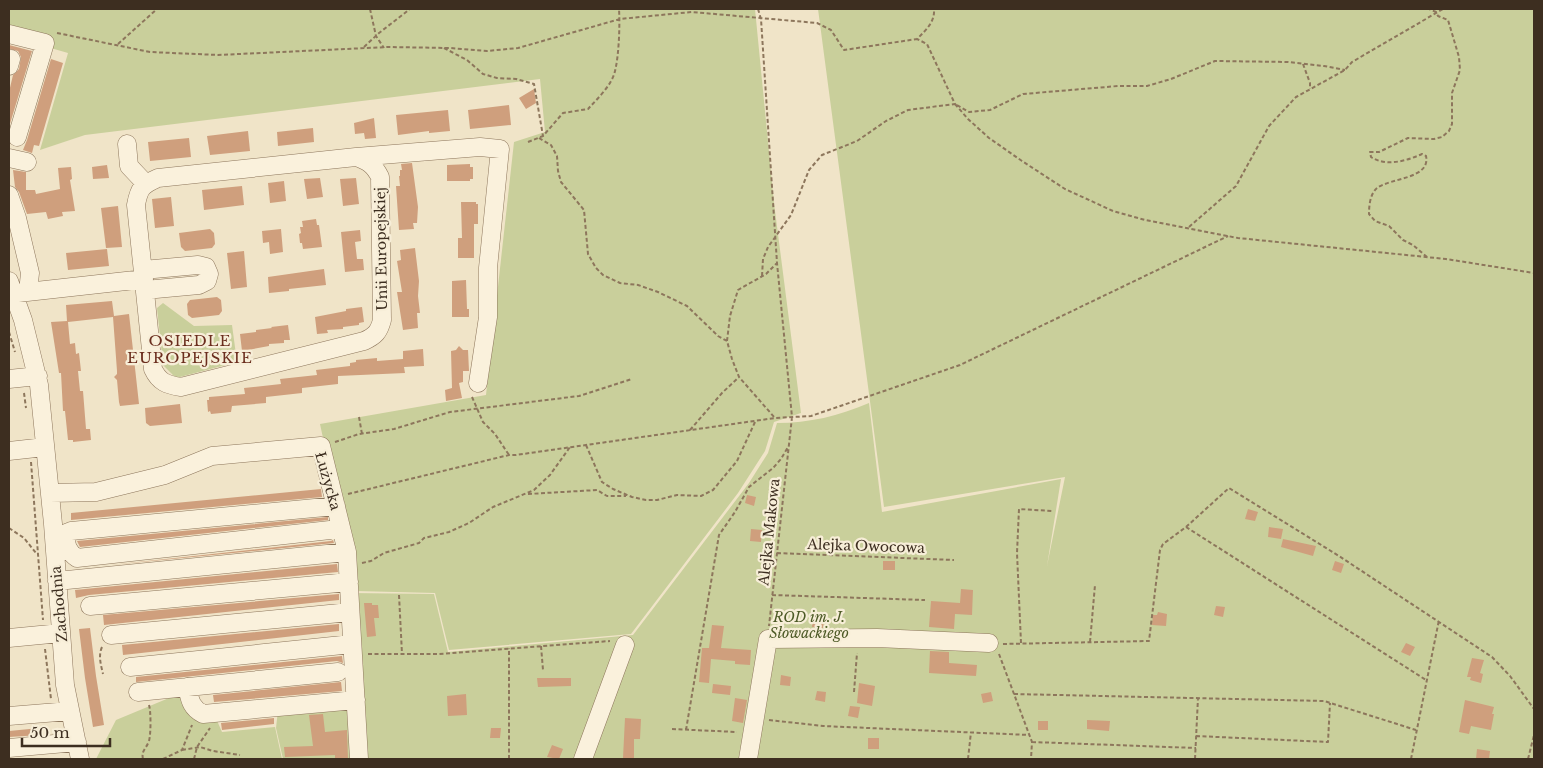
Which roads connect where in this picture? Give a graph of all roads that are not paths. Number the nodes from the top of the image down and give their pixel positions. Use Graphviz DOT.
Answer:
graph roads {
  1 [pos="9,34"];
  2 [pos="17,137"];
  3 [pos="127,144"];
  4 [pos="356,157"];
  5 [pos="9,158"];
  6 [pos="27,162"];
  7 [pos="145,183"];
  8 [pos="9,195"];
  9 [pos="144,280"];
  10 [pos="15,290"];
  11 [pos="22,378"];
  12 [pos="475,390"];
  13 [pos="38,448"];
  14 [pos="9,451"];
  15 [pos="50,493"];
  16 [pos="335,502"];
  17 [pos="268,512"];
  18 [pos="330,530"];
  19 [pos="272,537"];
  20 [pos="347,558"];
  21 [pos="57,581"];
  22 [pos="349,582"];
  23 [pos="90,606"];
  24 [pos="350,612"];
  25 [pos="52,634"];
  26 [pos="111,635"];
  27 [pos="9,638"];
  28 [pos="992,644"];
  29 [pos="624,645"];
  30 [pos="352,650"];
  31 [pos="130,667"];
  32 [pos="338,672"];
  33 [pos="187,688"];
  34 [pos="143,697"];
  35 [pos="356,700"];
  36 [pos="70,711"];
  37 [pos="9,716"];
  38 [pos="9,748"];
  39 [pos="78,751"];
  40 [pos="359,759"];
  41 [pos="583,759"];
  42 [pos="748,759"];
  1 -- 2 [label="street"];
  3 -- 7 [label="street"];
  4 -- 7 [label="street"];
  4 -- 9 [label="street, Unii Europejskiej"];
  4 -- 12 [label="street"];
  5 -- 6 [label="street"];
  7 -- 9 [label="street, Unii Europejskiej"];
  8 -- 10 [label="street"];
  9 -- 10 [label="street"];
  10 -- 11 [label="street, Zachodnia"];
  11 -- 13 [label="street, Zachodnia"];
  13 -- 14 [label="street"];
  13 -- 15 [label="street, Zachodnia"];
  15 -- 16 [label="street, Łużycka"];
  15 -- 21 [label="street, Zachodnia"];
  16 -- 17 [label="street"];
  16 -- 20 [label="street, Łużycka"];
  17 -- 19 [label="street"];
  17 -- 19 [label="street"];
  18 -- 19 [label="street"];
  20 -- 21 [label="street"];
  20 -- 22 [label="street, Łużycka"];
  21 -- 25 [label="street, Zachodnia"];
  22 -- 23 [label="street"];
  22 -- 24 [label="street, Łużycka"];
  24 -- 26 [label="street"];
  24 -- 30 [label="street, Łużycka"];
  25 -- 27 [label="street"];
  25 -- 36 [label="street, Zachodnia"];
  28 -- 42 [label="street"];
  29 -- 41 [label="street"];
  30 -- 31 [label="street"];
  30 -- 35 [label="street, Łużycka"];
  32 -- 33 [label="street"];
  33 -- 34 [label="street"];
  33 -- 35 [label="street"];
  35 -- 40 [label="street, Łużycka"];
  36 -- 37 [label="street"];
  36 -- 39 [label="street, Zachodnia"];
  38 -- 39 [label="street"];
}
